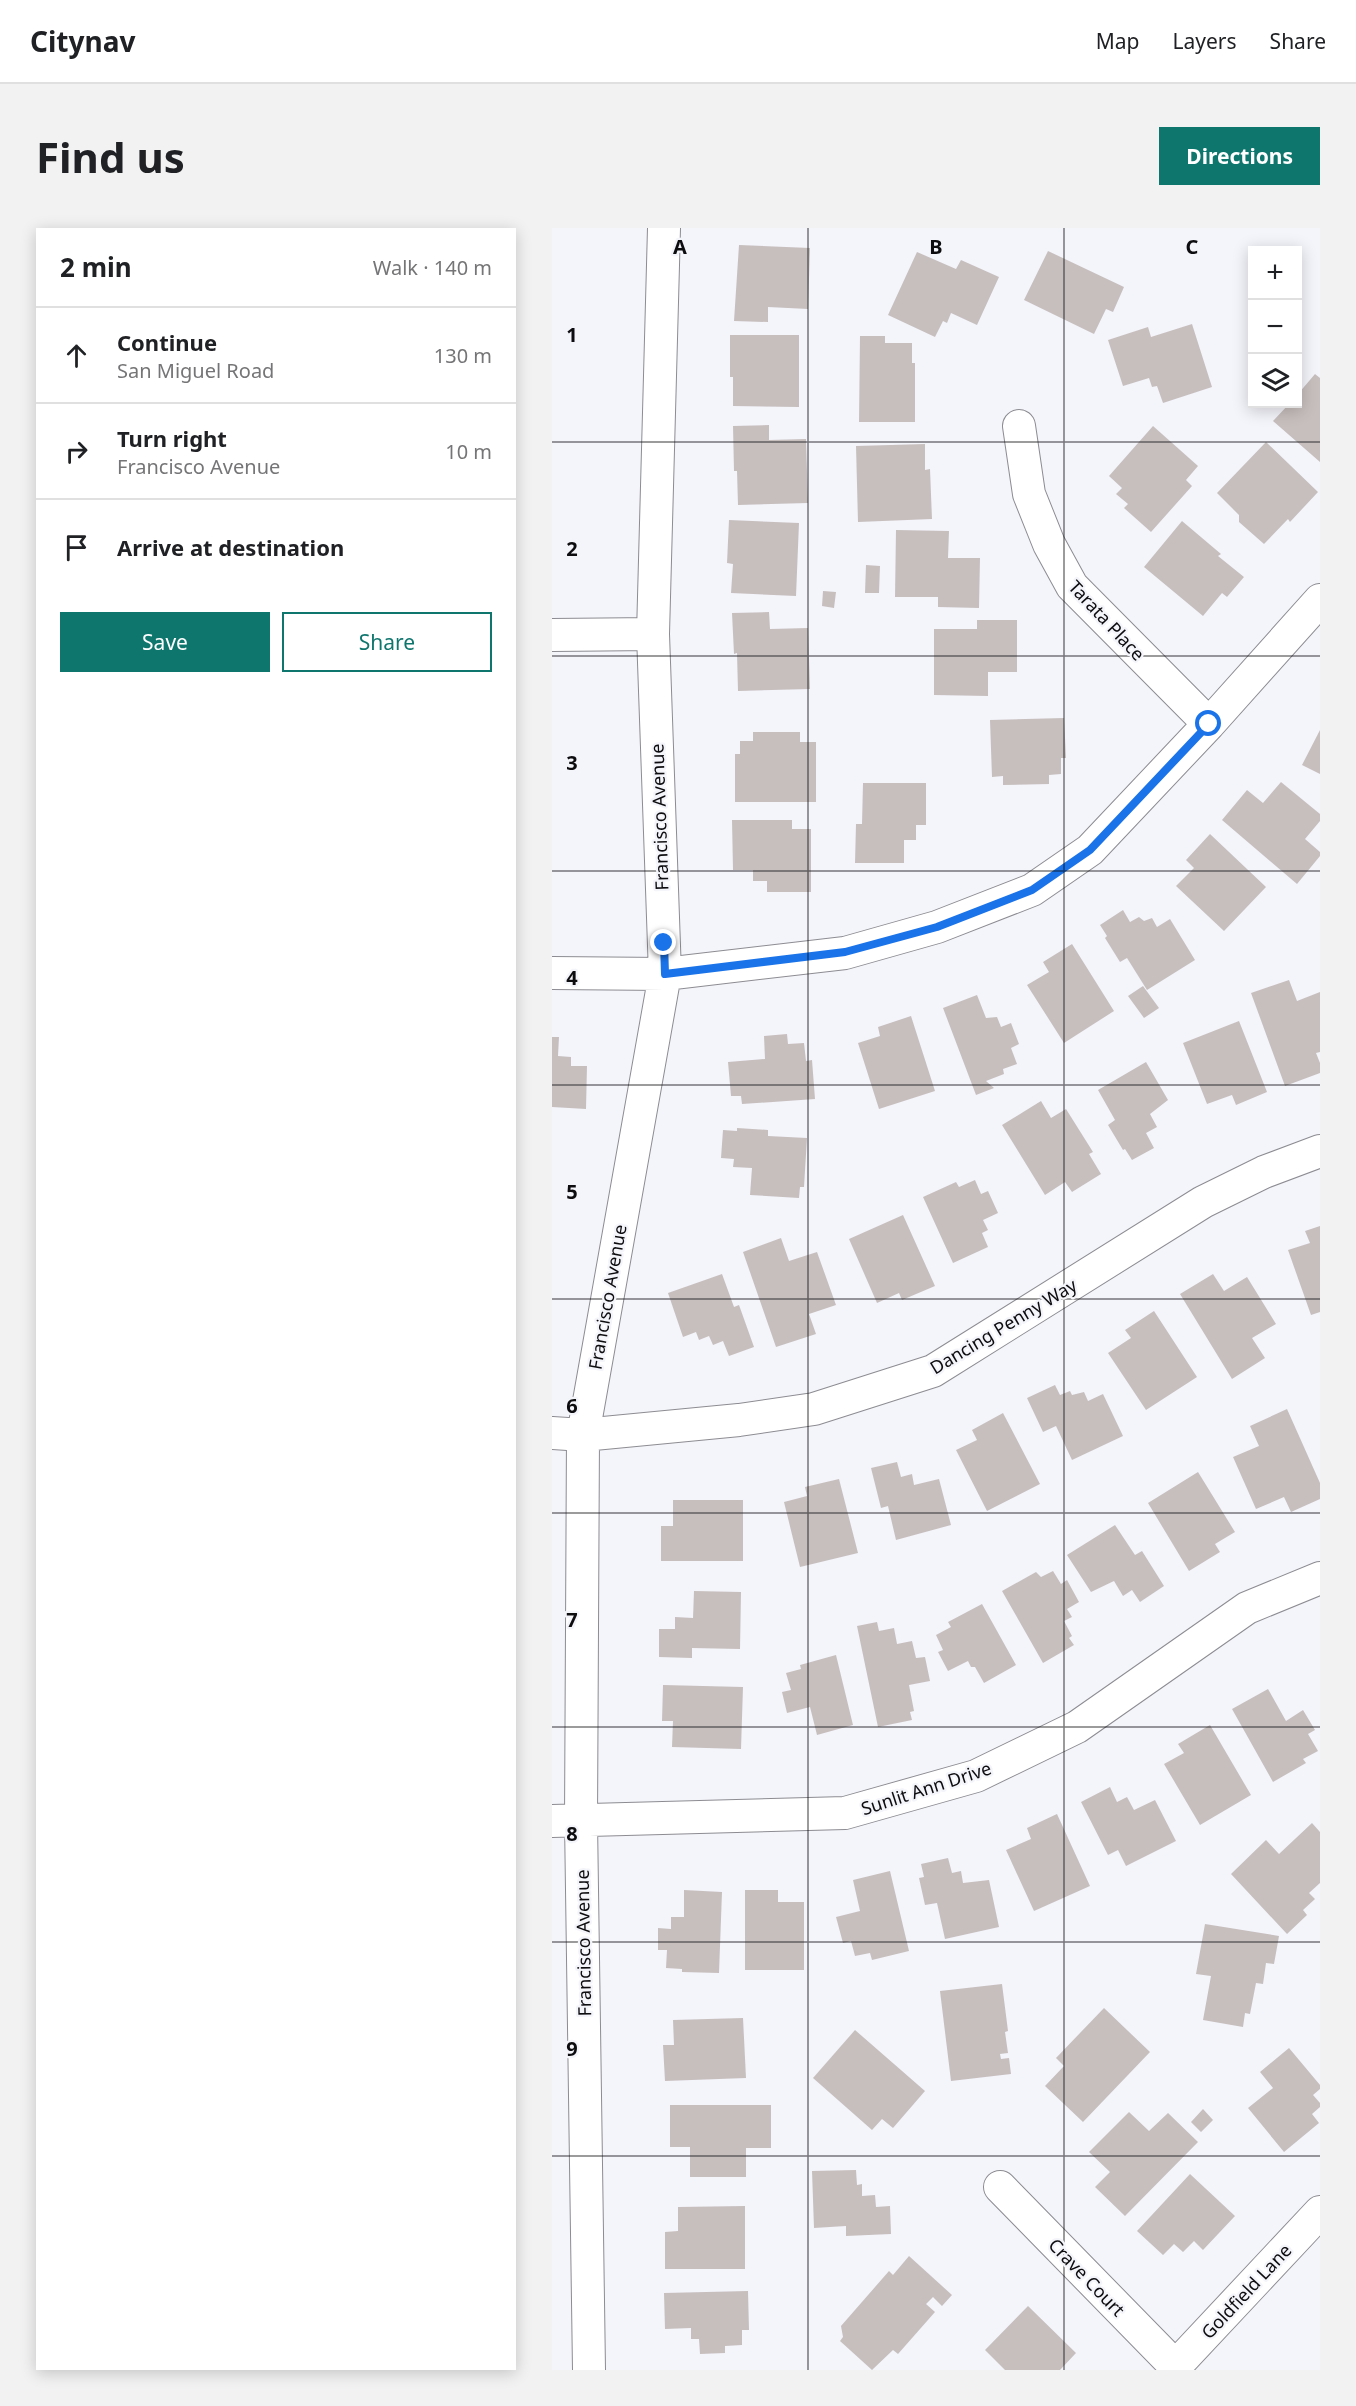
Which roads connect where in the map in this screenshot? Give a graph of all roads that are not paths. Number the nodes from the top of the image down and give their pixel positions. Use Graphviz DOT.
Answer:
graph roads {
  1 [pos="664,228"];
  2 [pos="1019,426"];
  3 [pos="1320,600"];
  4 [pos="653,634"];
  5 [pos="552,635"];
  6 [pos="1209,724"];
  7 [pos="552,974"];
  8 [pos="665,974"];
  9 [pos="1320,1151"];
  10 [pos="552,1433"];
  11 [pos="583,1435"];
  12 [pos="1320,1578"];
  13 [pos="567,1821"];
  14 [pos="1000,2187"];
  15 [pos="1320,2212"];
  16 [pos="1173,2368"];
  17 [pos="589,2370"];
  1 -- 4 [label="street, Francisco Avenue"];
  2 -- 6 [label="street, Tarata Place"];
  3 -- 6 [label="street"];
  4 -- 5 [label="street"];
  4 -- 8 [label="street, Francisco Avenue"];
  6 -- 8 [label="street"];
  7 -- 8 [label="street"];
  8 -- 11 [label="street, Francisco Avenue"];
  9 -- 11 [label="street, Dancing Penny Way"];
  10 -- 11 [label="street, Dancing Penny Way"];
  11 -- 13 [label="street, Francisco Avenue"];
  12 -- 13 [label="street, Sunlit Ann Drive"];
  13 -- 17 [label="street, Francisco Avenue"];
  14 -- 16 [label="street, Crave Court"];
  15 -- 16 [label="street, Goldfield Lane"];
}
